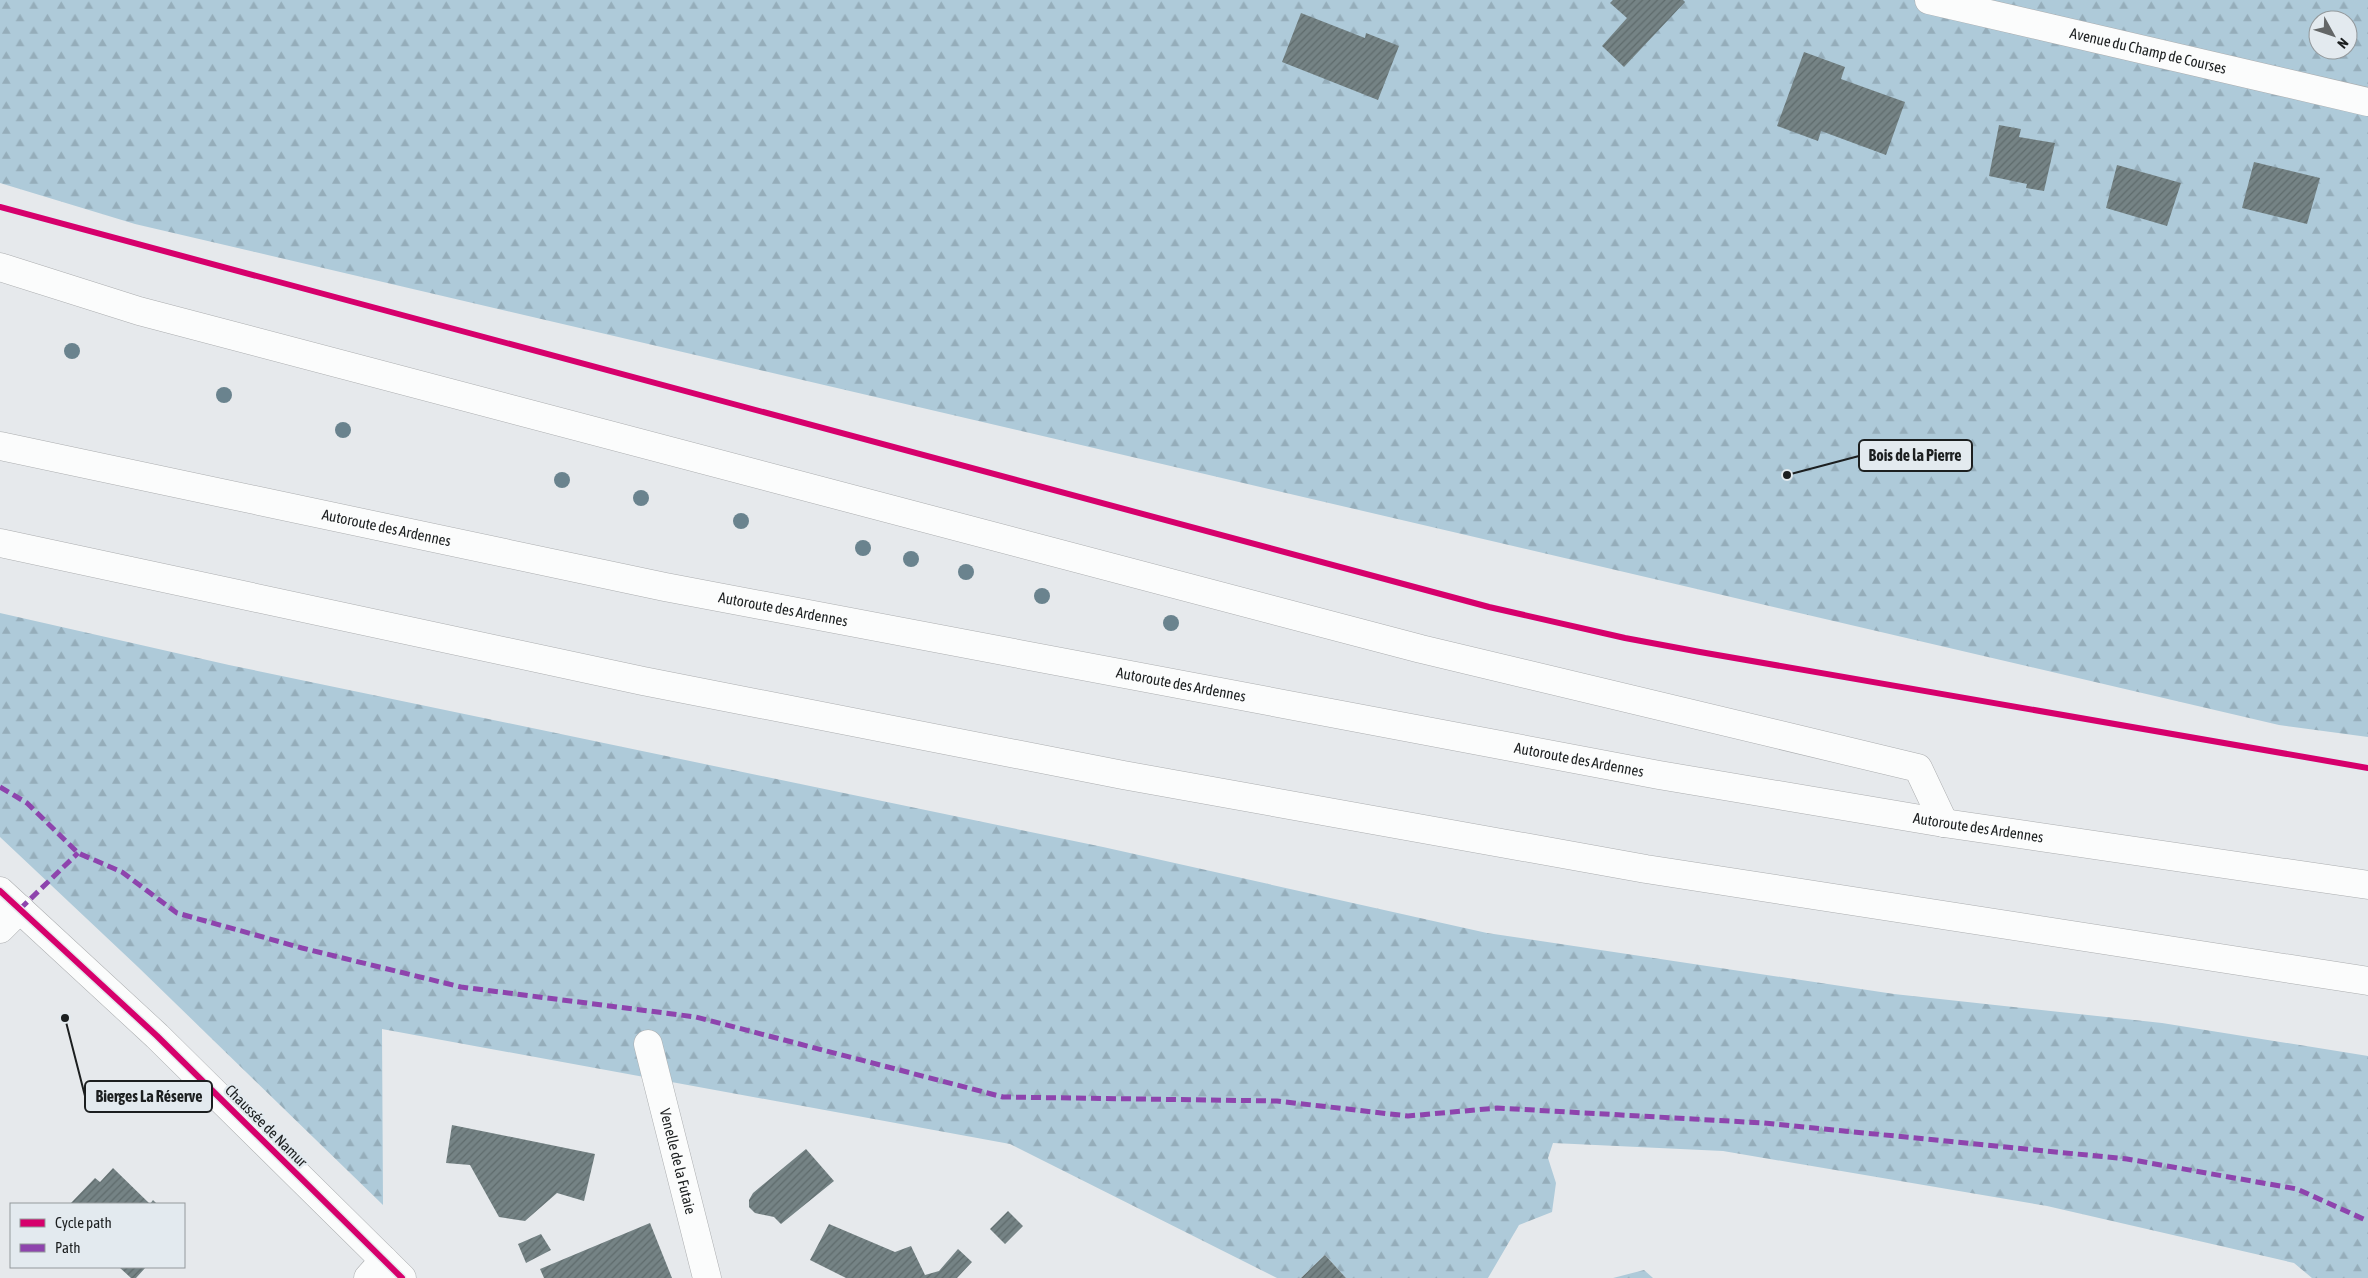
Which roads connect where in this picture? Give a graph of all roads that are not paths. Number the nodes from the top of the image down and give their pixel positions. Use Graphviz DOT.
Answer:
graph roads {
  1 [pos="1929,0"];
  2 [pos="2368,102"];
  3 [pos="0,267"];
  4 [pos="0,446"];
  5 [pos="0,543"];
  6 [pos="1944,824"];
  7 [pos="2368,885"];
  8 [pos="0,891"];
  9 [pos="20,909"];
  10 [pos="0,929"];
  11 [pos="2368,982"];
  12 [pos="648,1044"];
  13 [pos="385,1272"];
  14 [pos="707,1278"];
  1 -- 2 [label="main road, Avenue du Champ de Courses"];
  3 -- 6 [label="main road"];
  4 -- 6 [label="main road, Autoroute des Ardennes"];
  5 -- 11 [label="main road"];
  6 -- 7 [label="main road, Autoroute des Ardennes"];
  8 -- 9 [label="main road, Chaussée de Namur"];
  9 -- 10 [label="main road"];
  9 -- 13 [label="main road, Chaussée de Namur"];
  12 -- 14 [label="main road, Venelle de la Futaie"];
}
